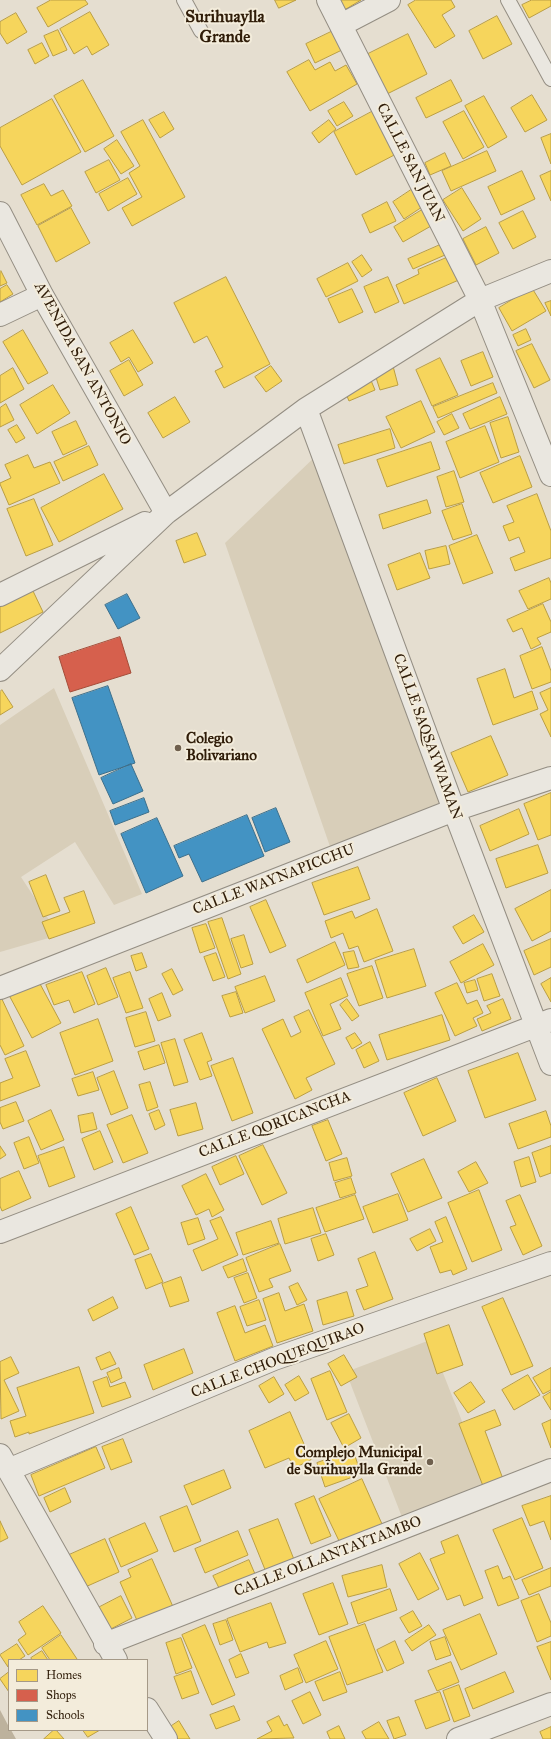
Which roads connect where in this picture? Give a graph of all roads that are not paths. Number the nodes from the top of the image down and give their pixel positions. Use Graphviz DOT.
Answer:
graph roads {
  1 [pos="184,0"];
  2 [pos="328,0"];
  3 [pos="389,0"];
  4 [pos="508,0"];
  5 [pos="341,25"];
  6 [pos="201,31"];
  7 [pos="551,79"];
  8 [pos="0,213"];
  9 [pos="551,271"];
  10 [pos="42,295"];
  11 [pos="480,300"];
  12 [pos="0,315"];
  13 [pos="306,409"];
  14 [pos="551,475"];
  15 [pos="166,513"];
  16 [pos="0,595"];
  17 [pos="0,670"];
  18 [pos="551,778"];
  19 [pos="454,810"];
  20 [pos="0,988"];
  21 [pos="544,1022"];
  22 [pos="551,1064"];
  23 [pos="0,1232"];
  24 [pos="551,1263"];
  25 [pos="4,1462"];
  26 [pos="551,1470"];
  27 [pos="111,1652"];
  28 [pos="551,1704"];
  29 [pos="148,1711"];
  30 [pos="166,1739"];
  31 [pos="458,1739"];
  1 -- 6 [label="lane"];
  2 -- 5 [label="street, CALLE SAN JUAN"];
  3 -- 5 [label="street"];
  4 -- 7 [label="lane"];
  5 -- 11 [label="street, CALLE SAN JUAN"];
  8 -- 10 [label="street, AVENIDA SAN ANTONIO"];
  9 -- 11 [label="street"];
  10 -- 12 [label="street"];
  10 -- 15 [label="street, AVENIDA SAN ANTONIO"];
  11 -- 13 [label="street"];
  11 -- 14 [label="street, CALLE SAN JUAN"];
  13 -- 15 [label="street"];
  13 -- 19 [label="street, CALLE SAQSAYWAMAN"];
  15 -- 16 [label="street"];
  15 -- 17 [label="street"];
  18 -- 19 [label="street, CALLE WAYNAPICCHU"];
  19 -- 20 [label="street, CALLE WAYNAPICCHU"];
  19 -- 21 [label="street, CALLE SAQSAYWAMAN"];
  21 -- 22 [label="street, CALLE SAQSAYWAMAN"];
  21 -- 23 [label="street, CALLE QORICANCHA"];
  24 -- 25 [label="street, CALLE CHOQUEQUIRAO"];
  25 -- 27 [label="street"];
  26 -- 27 [label="street, CALLE OLLANTAYTAMBO"];
  28 -- 31 [label="street"];
  29 -- 30 [label="street"];
}
